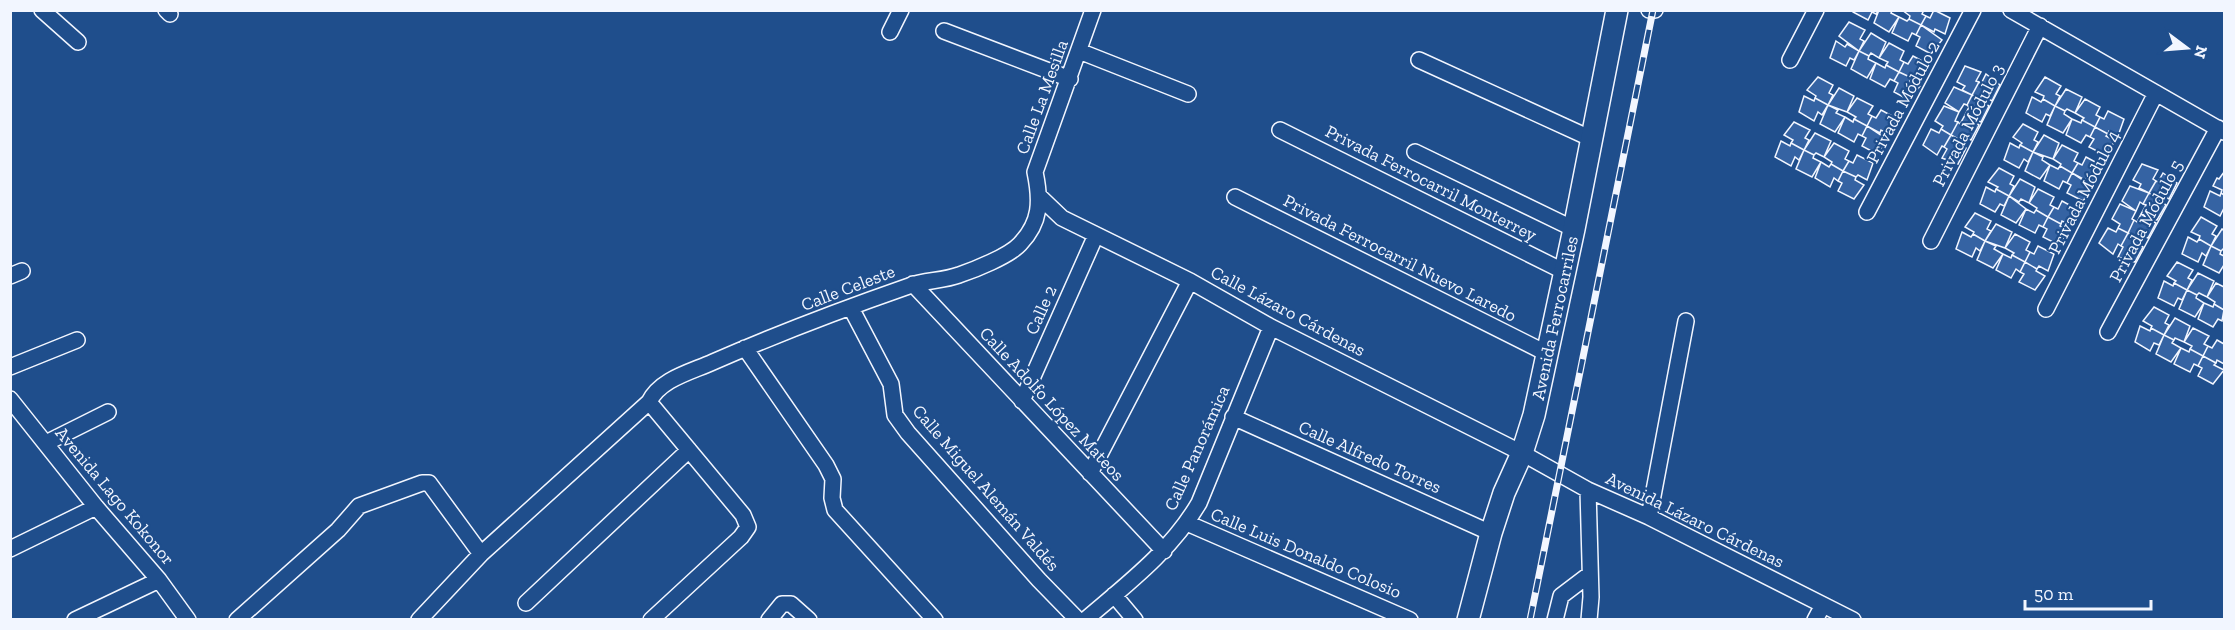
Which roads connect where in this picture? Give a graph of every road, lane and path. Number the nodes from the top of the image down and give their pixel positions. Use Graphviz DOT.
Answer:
graph roads {
  1 [pos="42,10"];
  2 [pos="901,10"];
  3 [pos="1617,10"];
  4 [pos="1649,10"];
  5 [pos="1655,10"];
  6 [pos="1816,10"];
  7 [pos="1973,10"];
  8 [pos="2011,10"];
  9 [pos="1092,11"];
  10 [pos="2040,26"];
  11 [pos="944,31"];
  12 [pos="890,32"];
  13 [pos="78,42"];
  14 [pos="1079,51"];
  15 [pos="1419,60"];
  16 [pos="1790,60"];
  17 [pos="1070,79"];
  18 [pos="2156,93"];
  19 [pos="1188,94"];
  20 [pos="1280,130"];
  21 [pos="2221,130"];
  22 [pos="1592,139"];
  23 [pos="1415,152"];
  24 [pos="1235,197"];
  25 [pos="1040,198"];
  26 [pos="1867,212"];
  27 [pos="1574,229"];
  28 [pos="1096,235"];
  29 [pos="1931,241"];
  30 [pos="1565,272"];
  31 [pos="1190,280"];
  32 [pos="913,284"];
  33 [pos="851,308"];
  34 [pos="2046,309"];
  35 [pos="1686,321"];
  36 [pos="1271,327"];
  37 [pos="2109,332"];
  38 [pos="77,340"];
  39 [pos="745,348"];
  40 [pos="1548,354"];
  41 [pos="10,367"];
  42 [pos="1022,401"];
  43 [pos="12,402"];
  44 [pos="649,402"];
  45 [pos="108,412"];
  46 [pos="1233,417"];
  47 [pos="46,444"];
  48 [pos="689,450"];
  49 [pos="1522,453"];
  50 [pos="1090,473"];
  51 [pos="1588,490"];
  52 [pos="96,507"];
  53 [pos="1649,517"];
  54 [pos="1187,523"];
  55 [pos="1491,533"];
  56 [pos="10,549"];
  57 [pos="1164,551"];
  58 [pos="481,554"];
  59 [pos="1590,574"];
  60 [pos="159,580"];
  61 [pos="1114,595"];
  62 [pos="526,603"];
  63 [pos="1822,605"];
  64 [pos="75,620"];
  65 [pos="188,620"];
  66 [pos="237,620"];
  67 [pos="419,620"];
  68 [pos="651,620"];
  69 [pos="769,620"];
  70 [pos="809,620"];
  71 [pos="935,620"];
  72 [pos="1078,620"];
  73 [pos="1085,620"];
  74 [pos="1135,620"];
  75 [pos="1410,620"];
  76 [pos="1468,620"];
  77 [pos="1555,620"];
  78 [pos="1589,620"];
  79 [pos="1815,620"];
  80 [pos="1853,620"];
  1 -- 13 [label="street"];
  2 -- 12 [label="street"];
  3 -- 22 [label="street, Avenida Ferrocarriles"];
  4 -- 5 [label="street"];
  6 -- 16 [label="street"];
  7 -- 26 [label="street, Privada Módulo 2"];
  8 -- 10 [label="street"];
  9 -- 14 [label="street, Calle La Mesilla"];
  10 -- 18 [label="street"];
  10 -- 29 [label="street, Privada Módulo 3"];
  11 -- 17 [label="street"];
  14 -- 17 [label="street, Calle La Mesilla"];
  14 -- 19 [label="street"];
  15 -- 22 [label="street"];
  17 -- 25 [label="street, Calle La Mesilla"];
  18 -- 21 [label="street"];
  18 -- 34 [label="street, Privada Módulo 4"];
  20 -- 30 [label="street, Privada Ferrocarril Monterrey"];
  21 -- 37 [label="street, Privada Módulo 5"];
  22 -- 27 [label="street, Avenida Ferrocarriles"];
  23 -- 27 [label="street"];
  24 -- 40 [label="street, Privada Ferrocarril Nuevo Laredo"];
  25 -- 28 [label="street, Calle Lázaro Cárdenas"];
  25 -- 32 [label="street, Calle Celeste"];
  27 -- 30 [label="street, Avenida Ferrocarriles"];
  28 -- 31 [label="street, Calle Lázaro Cárdenas"];
  28 -- 42 [label="street, Calle 2"];
  30 -- 40 [label="street, Avenida Ferrocarriles"];
  31 -- 36 [label="street, Calle Lázaro Cárdenas"];
  31 -- 50 [label="street"];
  32 -- 33 [label="street, Calle Celeste"];
  32 -- 42 [label="street, Calle Adolfo López Mateos"];
  33 -- 39 [label="street, Calle Celeste"];
  33 -- 72 [label="street, Calle Miguel Alemán Valdés"];
  35 -- 53 [label="street"];
  36 -- 46 [label="street, Calle Panorámica"];
  36 -- 49 [label="street, Calle Lázaro Cárdenas"];
  38 -- 41 [label="street"];
  39 -- 44 [label="street, Calle Celeste"];
  39 -- 71 [label="street"];
  40 -- 49 [label="street, Avenida Ferrocarriles"];
  42 -- 50 [label="street, Calle Adolfo López Mateos"];
  43 -- 47 [label="street, Avenida Lago Kokonor"];
  44 -- 48 [label="street"];
  44 -- 58 [label="street, Calle Celeste"];
  45 -- 47 [label="street"];
  46 -- 54 [label="street, Calle Panorámica"];
  46 -- 55 [label="street, Calle Alfredo Torres"];
  47 -- 52 [label="street, Avenida Lago Kokonor"];
  48 -- 62 [label="street"];
  48 -- 68 [label="street"];
  49 -- 51 [label="street, Avenida Lázaro Cárdenas"];
  49 -- 55 [label="street, Avenida Ferrocarriles"];
  50 -- 57 [label="street, Calle Adolfo López Mateos"];
  51 -- 53 [label="street, Avenida Lázaro Cárdenas"];
  51 -- 59 [label="street"];
  52 -- 56 [label="street"];
  52 -- 60 [label="street, Avenida Lago Kokonor"];
  53 -- 63 [label="street, Avenida Lázaro Cárdenas"];
  54 -- 57 [label="street, Calle Panorámica"];
  54 -- 75 [label="street, Calle Luis Donaldo Colosio"];
  55 -- 76 [label="street, Avenida Ferrocarriles"];
  57 -- 61 [label="street, Calle Panorámica"];
  58 -- 66 [label="street"];
  58 -- 67 [label="street, Calle Celeste"];
  59 -- 77 [label="street"];
  59 -- 78 [label="street"];
  60 -- 64 [label="street"];
  60 -- 65 [label="street, Avenida Lago Kokonor"];
  61 -- 73 [label="street, Calle Panorámica"];
  61 -- 74 [label="street"];
  63 -- 79 [label="street"];
  63 -- 80 [label="street, Avenida Lázaro Cárdenas"];
  69 -- 70 [label="street"];
}
